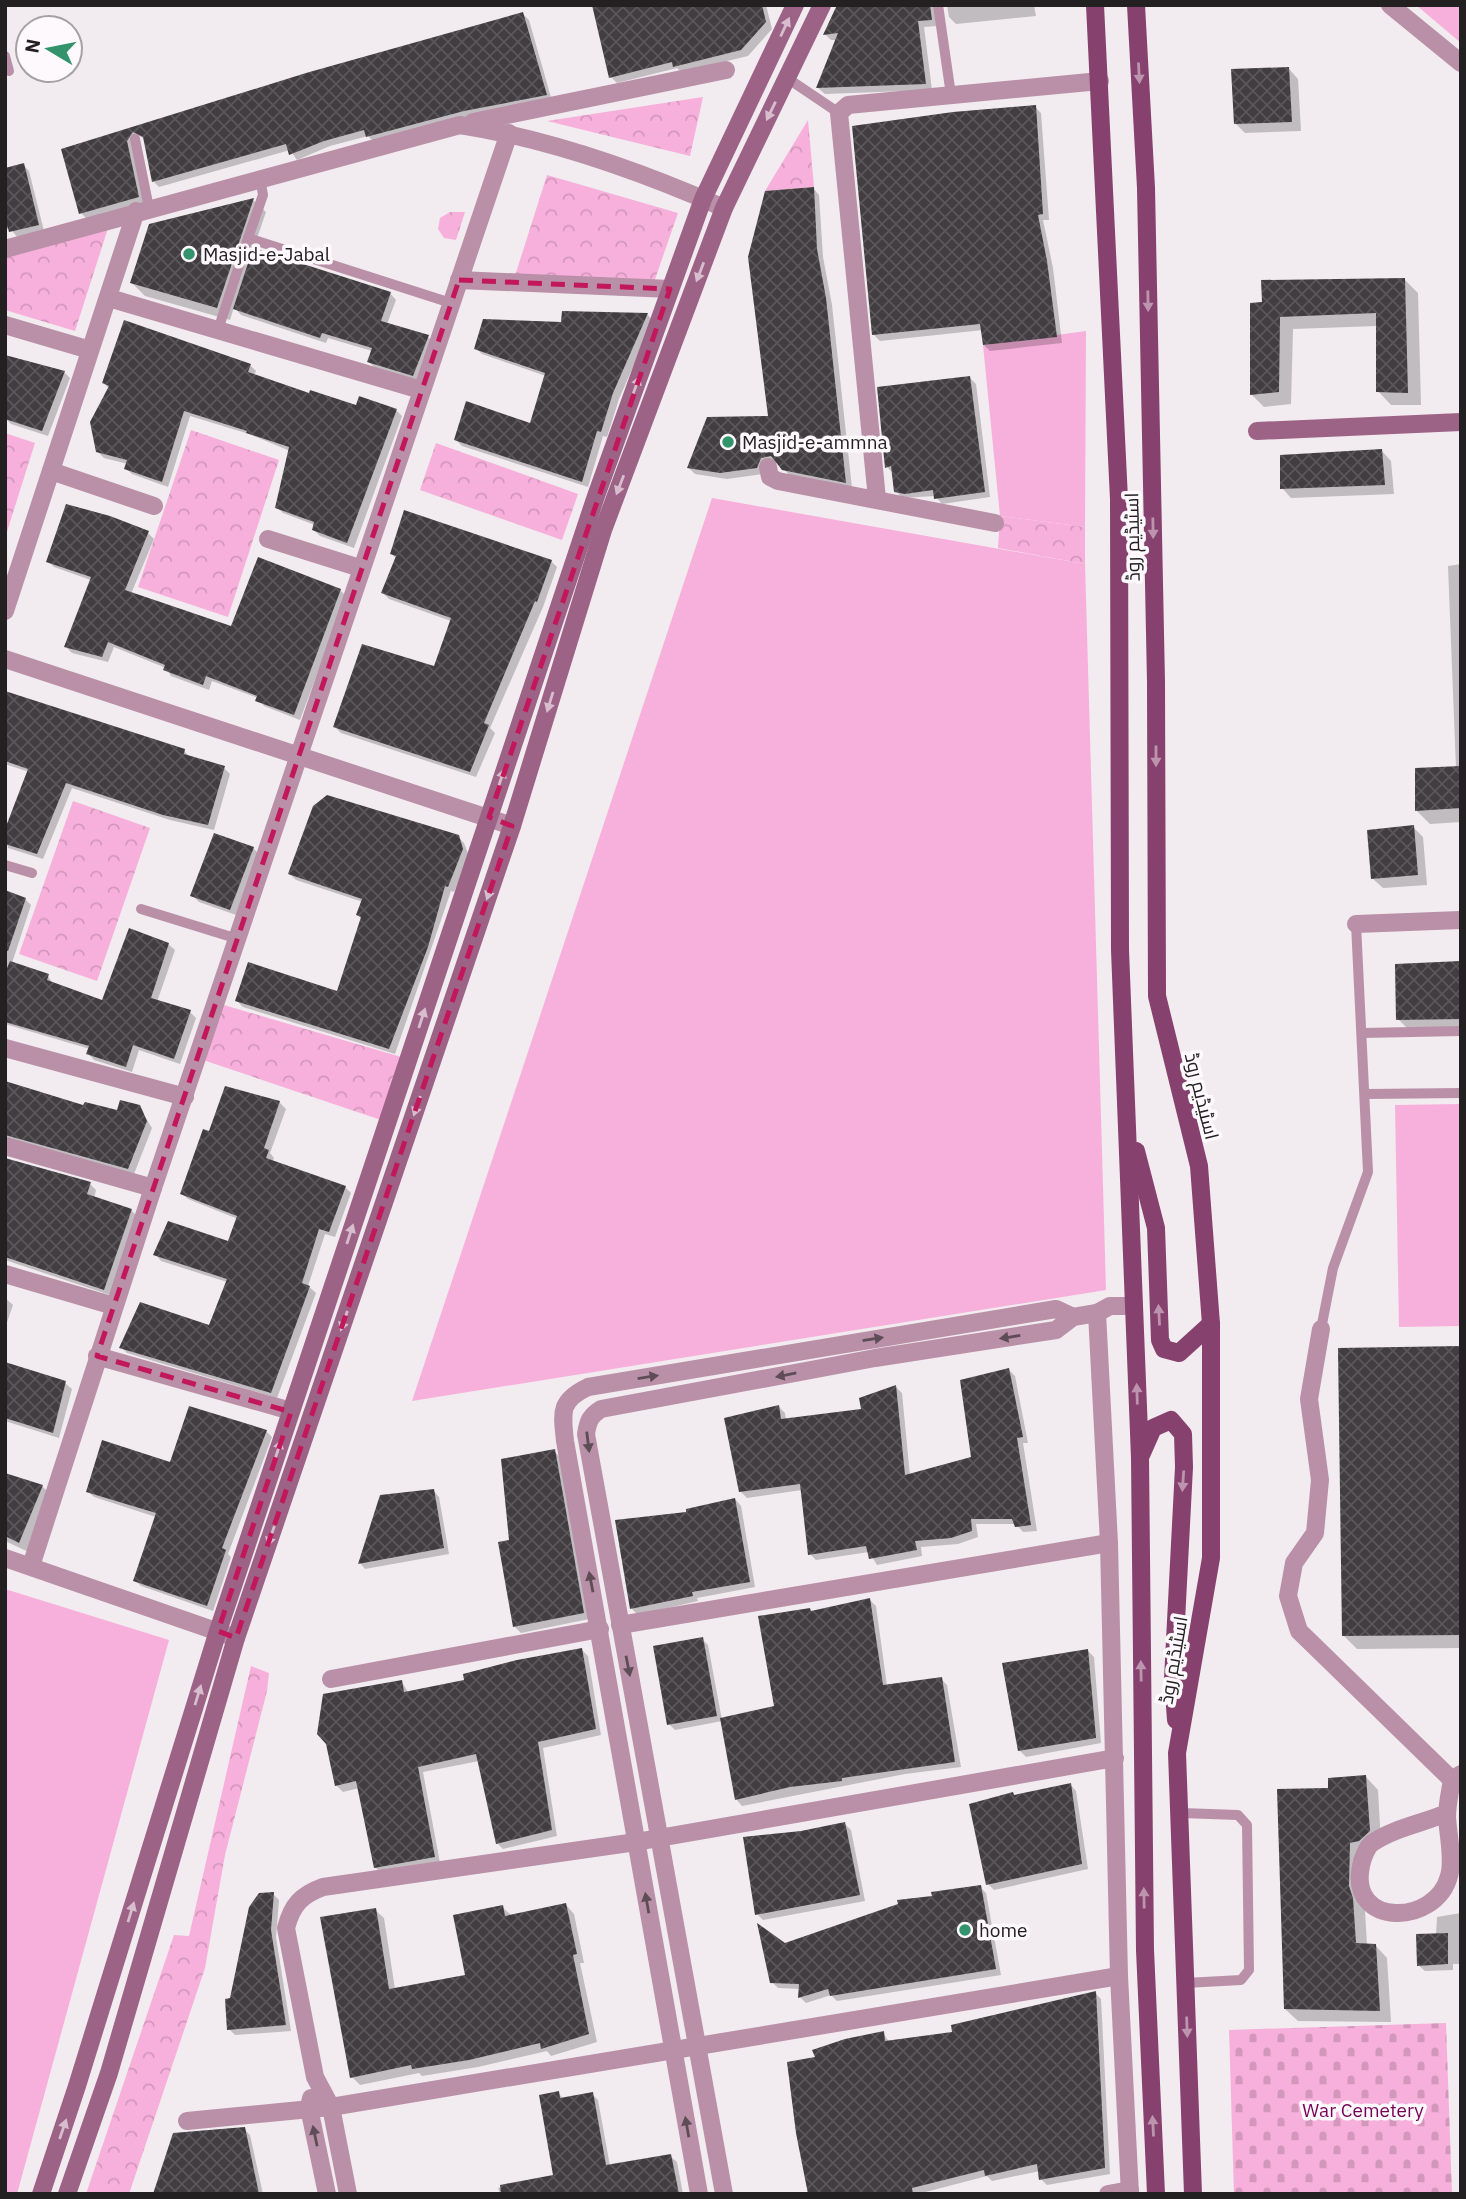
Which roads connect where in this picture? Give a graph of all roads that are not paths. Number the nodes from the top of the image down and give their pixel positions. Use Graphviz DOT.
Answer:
graph roads {
  1 [pos="795,5"];
  2 [pos="822,5"];
  3 [pos="938,5"];
  4 [pos="1095,5"];
  5 [pos="1136,5"];
  6 [pos="1390,5"];
  7 [pos="5,56"];
  8 [pos="1461,63"];
  9 [pos="726,70"];
  10 [pos="9,71"];
  11 [pos="787,78"];
  12 [pos="1100,80"];
  13 [pos="951,95"];
  14 [pos="839,113"];
  15 [pos="460,125"];
  16 [pos="509,133"];
  17 [pos="135,139"];
  18 [pos="260,178"];
  19 [pos="703,199"];
  20 [pos="723,208"];
  21 [pos="142,210"];
  22 [pos="248,238"];
  23 [pos="5,249"];
  24 [pos="459,280"];
  25 [pos="670,289"];
  26 [pos="109,298"];
  27 [pos="451,303"];
  28 [pos="5,325"];
  29 [pos="218,330"];
  30 [pos="90,350"];
  31 [pos="421,390"];
  32 [pos="1461,422"];
  33 [pos="1257,431"];
  34 [pos="768,467"];
  35 [pos="51,471"];
  36 [pos="877,499"];
  37 [pos="155,506"];
  38 [pos="995,523"];
  39 [pos="595,527"];
  40 [pos="268,539"];
  41 [pos="360,568"];
  42 [pos="5,611"];
  43 [pos="5,659"];
  44 [pos="298,755"];
  45 [pos="489,817"];
  46 [pos="512,826"];
  47 [pos="5,865"];
  48 [pos="32,873"];
  49 [pos="141,909"];
  50 [pos="1461,920"];
  51 [pos="1356,924"];
  52 [pos="239,939"];
  53 [pos="1461,1031"];
  54 [pos="1363,1033"];
  55 [pos="5,1048"];
  56 [pos="1461,1093"];
  57 [pos="1367,1094"];
  58 [pos="185,1097"];
  59 [pos="1128,1122"];
  60 [pos="5,1146"];
  61 [pos="153,1188"];
  62 [pos="5,1274"];
  63 [pos="114,1306"];
  64 [pos="1134,1306"];
  65 [pos="1097,1312"];
  66 [pos="1073,1317"];
  67 [pos="1211,1324"];
  68 [pos="1321,1329"];
  69 [pos="97,1356"];
  70 [pos="291,1411"];
  71 [pos="1140,1458"];
  72 [pos="1109,1543"];
  73 [pos="5,1558"];
  74 [pos="31,1566"];
  75 [pos="620,1625"];
  76 [pos="600,1629"];
  77 [pos="218,1631"];
  78 [pos="236,1638"];
  79 [pos="331,1679"];
  80 [pos="1177,1753"];
  81 [pos="1115,1758"];
  82 [pos="1456,1777"];
  83 [pos="1181,1813"];
  84 [pos="1447,1814"];
  85 [pos="661,1837"];
  86 [pos="636,1842"];
  87 [pos="1119,1976"];
  88 [pos="1185,1983"];
  89 [pos="696,2048"];
  90 [pos="674,2052"];
  91 [pos="315,2077"];
  92 [pos="331,2107"];
  93 [pos="309,2108"];
  94 [pos="187,2121"];
  95 [pos="1130,2192"];
  96 [pos="40,2194"];
  97 [pos="67,2194"];
  98 [pos="327,2194"];
  99 [pos="348,2194"];
  100 [pos="699,2194"];
  101 [pos="724,2194"];
  102 [pos="1108,2194"];
  103 [pos="1156,2194"];
  104 [pos="1193,2194"];
  19 -- 1 [label="street, one-way"];
  2 -- 11 [label="street"];
  3 -- 13 [label="lane"];
  4 -- 12 [label="main road, اسٹیڈیم روڈ"];
  5 -- 67 [label="main road, اسٹیڈیم روڈ, one-way"];
  6 -- 8 [label="street"];
  7 -- 10 [label="lane"];
  9 -- 15 [label="street"];
  11 -- 14 [label="lane"];
  11 -- 20 [label="street, one-way"];
  12 -- 13 [label="street"];
  12 -- 59 [label="main road, اسٹیڈیم روڈ"];
  13 -- 14 [label="street"];
  14 -- 36 [label="street"];
  15 -- 16 [label="street"];
  15 -- 18 [label="street"];
  16 -- 19 [label="street"];
  16 -- 24 [label="street"];
  17 -- 21 [label="lane"];
  18 -- 21 [label="street"];
  18 -- 22 [label="lane"];
  19 -- 20 [label="street"];
  19 -- 25 [label="street"];
  20 -- 39 [label="street, one-way"];
  21 -- 23 [label="street"];
  21 -- 26 [label="street"];
  22 -- 27 [label="lane"];
  22 -- 29 [label="lane"];
  24 -- 25 [label="street"];
  24 -- 27 [label="street"];
  39 -- 25 [label="street, one-way"];
  26 -- 29 [label="street"];
  26 -- 30 [label="street"];
  27 -- 31 [label="street"];
  28 -- 30 [label="street"];
  29 -- 31 [label="street"];
  30 -- 35 [label="street"];
  31 -- 41 [label="street"];
  32 -- 33 [label="street"];
  34 -- 36 [label="street"];
  35 -- 37 [label="street"];
  35 -- 42 [label="street"];
  36 -- 38 [label="street"];
  45 -- 39 [label="street, one-way"];
  39 -- 46 [label="street, one-way"];
  40 -- 41 [label="street"];
  41 -- 44 [label="street"];
  43 -- 44 [label="street"];
  44 -- 45 [label="street"];
  44 -- 52 [label="street"];
  45 -- 46 [label="street"];
  70 -- 45 [label="street, one-way"];
  46 -- 78 [label="street, one-way"];
  47 -- 48 [label="lane"];
  49 -- 52 [label="lane"];
  50 -- 51 [label="street"];
  51 -- 54 [label="lane"];
  52 -- 58 [label="street"];
  53 -- 54 [label="lane"];
  54 -- 57 [label="lane"];
  55 -- 58 [label="street"];
  56 -- 57 [label="lane"];
  57 -- 68 [label="lane"];
  58 -- 61 [label="street"];
  59 -- 64 [label="main road, اسٹیڈیم روڈ"];
  67 -- 59 [label="main road, one-way"];
  60 -- 61 [label="street"];
  61 -- 63 [label="street"];
  62 -- 63 [label="street"];
  63 -- 69 [label="street"];
  64 -- 65 [label="street"];
  71 -- 64 [label="main road, اسٹیڈیم روڈ, one-way"];
  65 -- 66 [label="street"];
  65 -- 72 [label="street"];
  66 -- 75 [label="street, one-way"];
  76 -- 66 [label="street, one-way"];
  67 -- 80 [label="main road, اسٹیڈیم روڈ"];
  68 -- 82 [label="street"];
  69 -- 70 [label="street"];
  69 -- 74 [label="street"];
  77 -- 70 [label="street, one-way"];
  71 -- 80 [label="main road, one-way"];
  103 -- 71 [label="main road, اسٹیڈیم روڈ, one-way"];
  72 -- 75 [label="street"];
  72 -- 81 [label="street"];
  73 -- 74 [label="street"];
  74 -- 77 [label="street"];
  75 -- 85 [label="street, one-way"];
  76 -- 79 [label="street"];
  76 -- 86 [label="street"];
  77 -- 78 [label="street"];
  96 -- 77 [label="street, one-way"];
  78 -- 97 [label="street"];
  80 -- 83 [label="main road, اسٹیڈیم روڈ"];
  81 -- 85 [label="street"];
  81 -- 87 [label="street"];
  82 -- 84 [label="street"];
  83 -- 88 [label="main road, اسٹیڈیم روڈ"];
  83 -- 88 [label="lane"];
  84 -- 84 [label="street"];
  85 -- 86 [label="street"];
  85 -- 89 [label="street"];
  90 -- 86 [label="street, one-way"];
  86 -- 91 [label="street"];
  87 -- 89 [label="street"];
  87 -- 95 [label="street"];
  88 -- 104 [label="main road, اسٹیڈیم روڈ, one-way"];
  89 -- 90 [label="street"];
  89 -- 101 [label="street"];
  90 -- 92 [label="street"];
  100 -- 90 [label="street, one-way"];
  91 -- 92 [label="street"];
  91 -- 93 [label="street"];
  92 -- 93 [label="street"];
  92 -- 99 [label="street"];
  93 -- 94 [label="street"];
  98 -- 93 [label="street, one-way"];
  95 -- 102 [label="street"];
}
